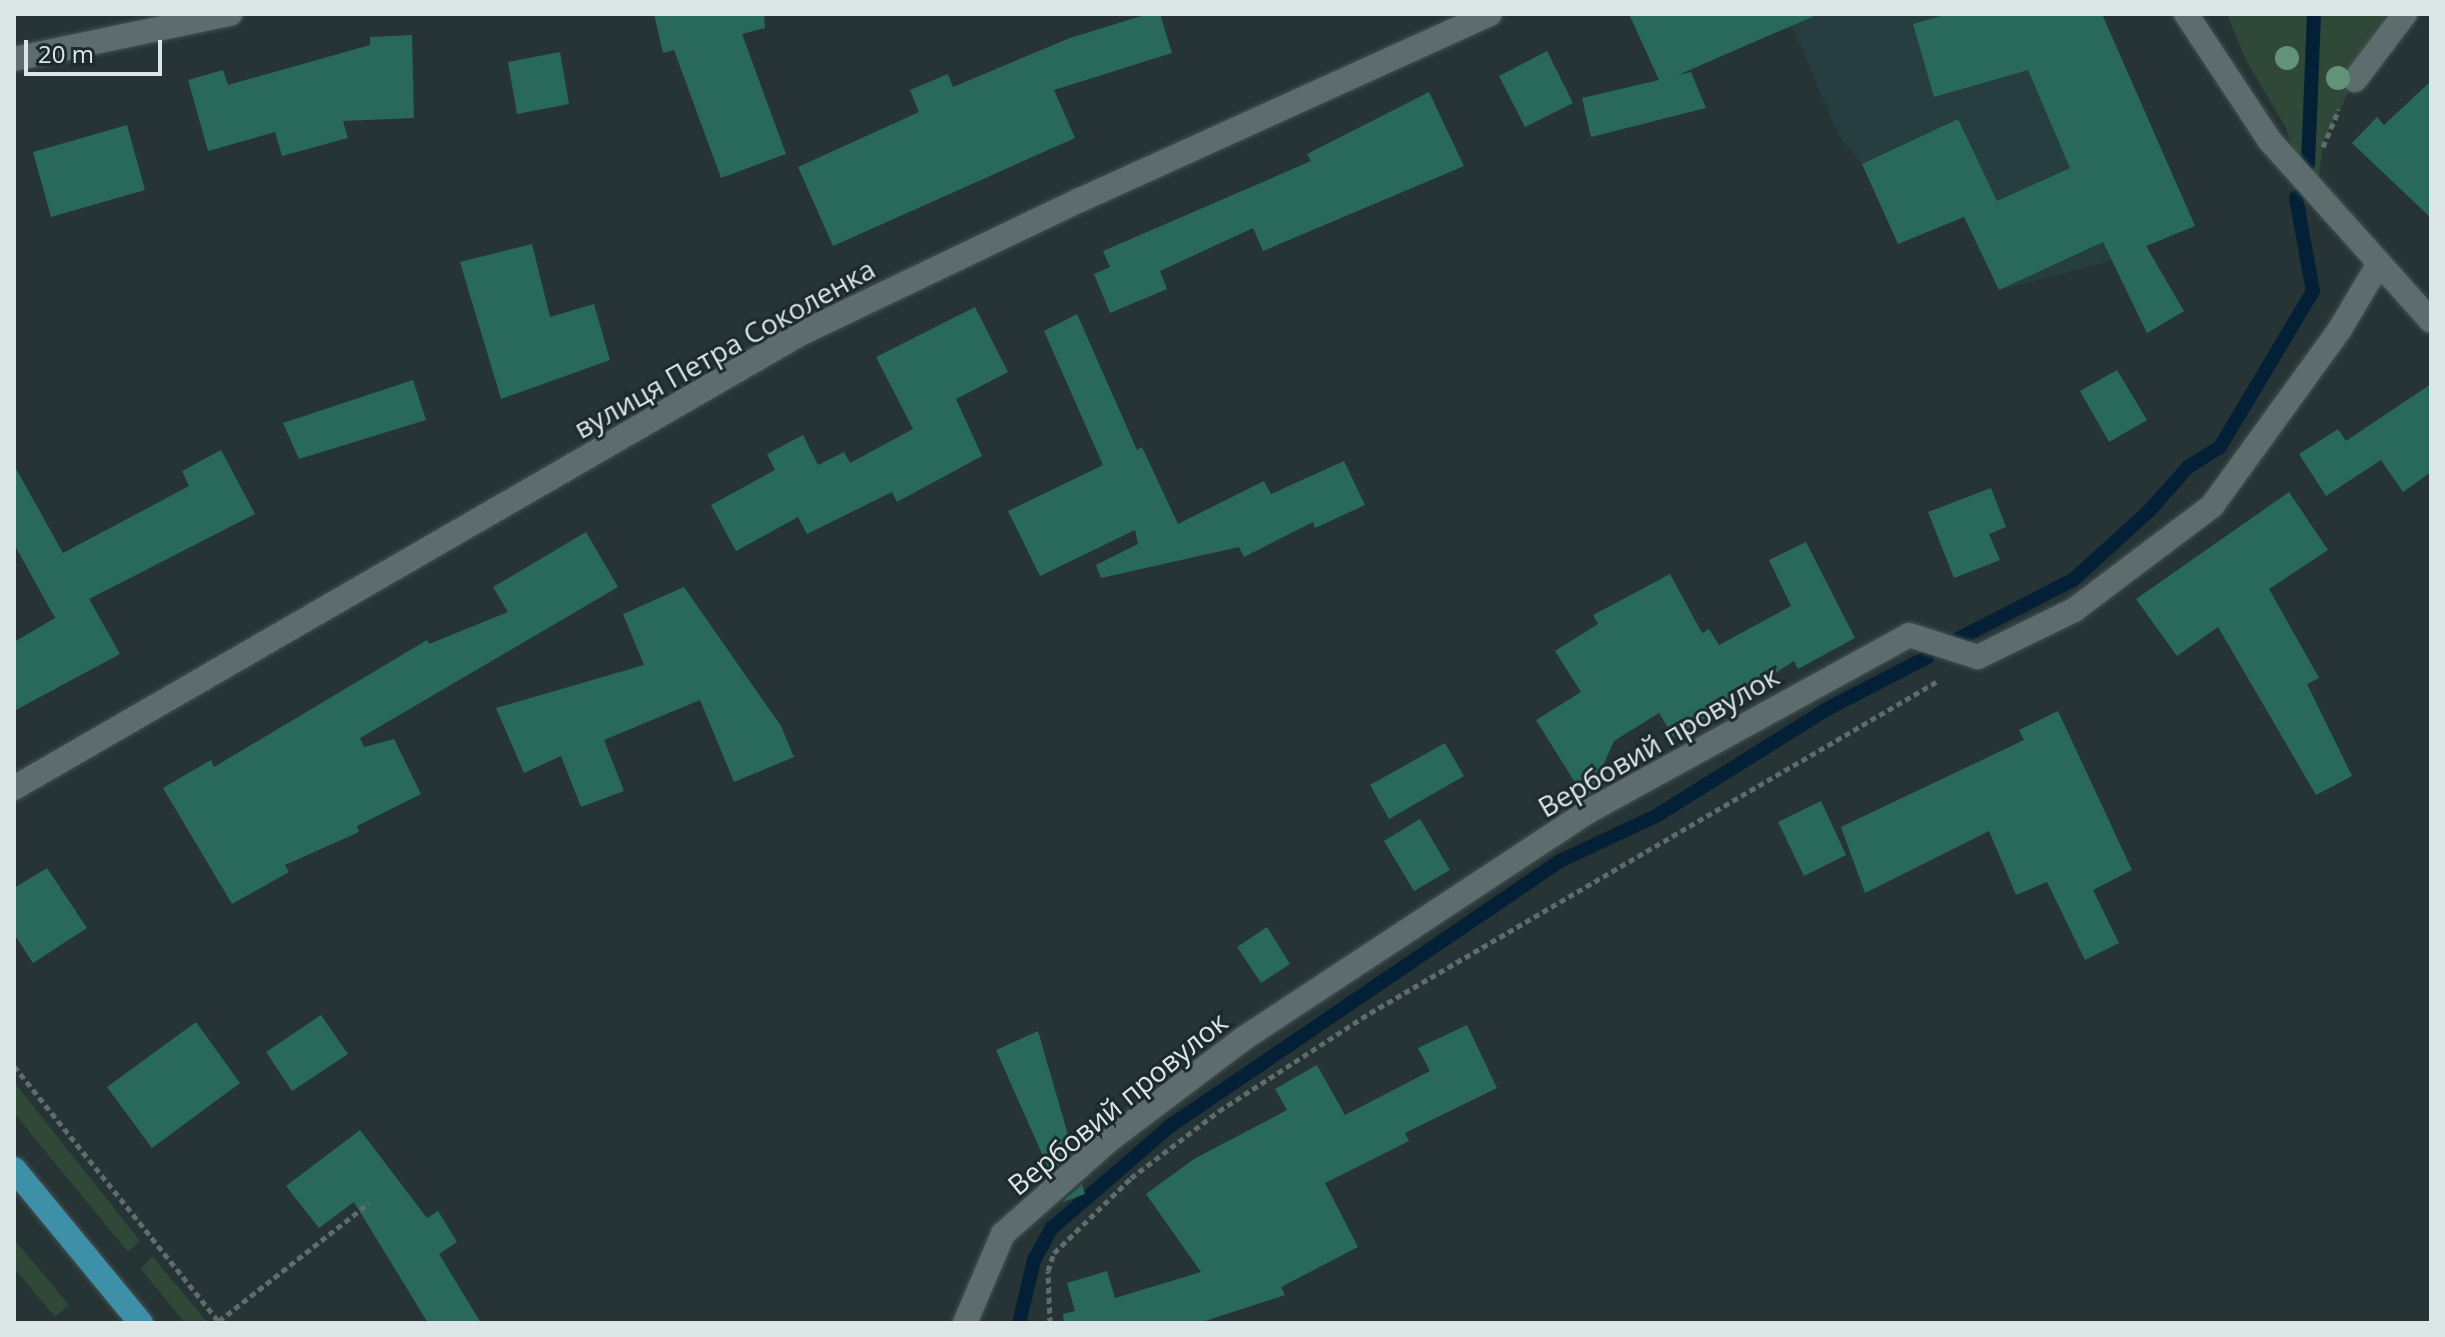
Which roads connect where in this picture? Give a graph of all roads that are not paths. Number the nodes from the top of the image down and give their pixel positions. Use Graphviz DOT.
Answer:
graph roads {
  1 [pos="230,14"];
  2 [pos="1490,14"];
  3 [pos="2186,14"];
  4 [pos="2405,14"];
  5 [pos="14,59"];
  6 [pos="2355,80"];
  7 [pos="2378,265"];
  8 [pos="2431,321"];
  9 [pos="14,788"];
  10 [pos="14,1169"];
  11 [pos="141,1323"];
  12 [pos="965,1323"];
  1 -- 5 [label="street"];
  2 -- 9 [label="street, вулиця Петра Соколенка"];
  3 -- 7 [label="street"];
  4 -- 6 [label="street"];
  7 -- 8 [label="street"];
  7 -- 12 [label="street, Вербовий провулок"];
  10 -- 11 [label="main road"];
}
